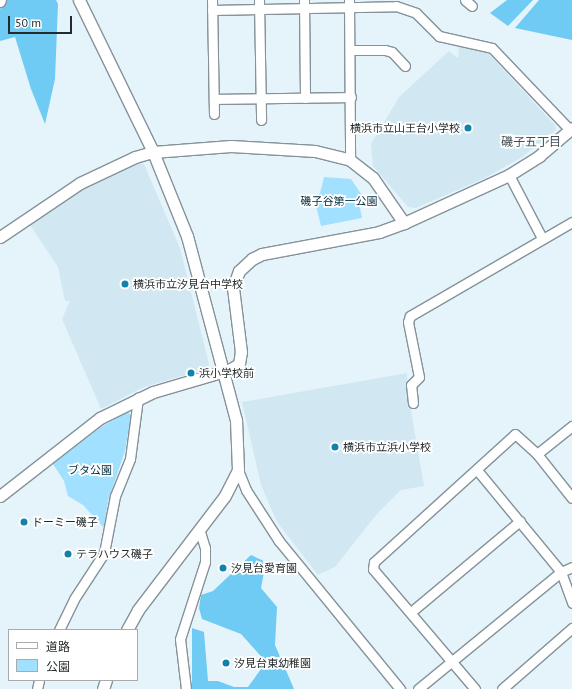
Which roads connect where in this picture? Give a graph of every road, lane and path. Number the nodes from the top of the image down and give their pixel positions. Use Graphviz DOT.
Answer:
graph roads {
  1 [pos="80,0"];
  2 [pos="212,0"];
  3 [pos="349,3"];
  4 [pos="259,4"];
  5 [pos="304,4"];
  6 [pos="212,10"];
  7 [pos="350,50"];
  8 [pos="405,66"];
  9 [pos="351,97"];
  10 [pos="260,98"];
  11 [pos="305,98"];
  12 [pos="214,99"];
  13 [pos="214,114"];
  14 [pos="261,120"];
  15 [pos="571,129"];
  16 [pos="153,152"];
  17 [pos="350,160"];
  18 [pos="509,175"];
  19 [pos="572,222"];
  20 [pos="404,223"];
  21 [pos="0,237"];
  22 [pos="542,238"];
  23 [pos="223,371"];
  24 [pos="138,398"];
  25 [pos="413,403"];
  26 [pos="572,426"];
  27 [pos="537,454"];
  28 [pos="238,470"];
  29 [pos="477,470"];
  30 [pos="0,496"];
  31 [pos="572,498"];
  32 [pos="520,521"];
  33 [pos="200,532"];
  34 [pos="572,567"];
  35 [pos="560,572"];
  36 [pos="572,603"];
  37 [pos="411,612"];
  38 [pos="572,628"];
  39 [pos="59,629"];
  40 [pos="128,629"];
  41 [pos="451,661"];
  42 [pos="186,689"];
  43 [pos="400,689"];
  44 [pos="418,689"];
  45 [pos="475,689"];
  46 [pos="502,689"];
  1 -- 16 [label="street"];
  2 -- 6 [label="street"];
  3 -- 5 [label="street"];
  3 -- 7 [label="street"];
  3 -- 15 [label="street"];
  4 -- 5 [label="street"];
  4 -- 6 [label="street"];
  4 -- 10 [label="street"];
  5 -- 11 [label="street"];
  6 -- 12 [label="street"];
  7 -- 8 [label="street"];
  7 -- 9 [label="street"];
  9 -- 11 [label="street"];
  9 -- 17 [label="street"];
  10 -- 11 [label="street"];
  10 -- 12 [label="street"];
  10 -- 14 [label="street"];
  12 -- 13 [label="street"];
  15 -- 18 [label="street"];
  16 -- 17 [label="street"];
  16 -- 21 [label="street"];
  16 -- 23 [label="street"];
  17 -- 20 [label="street"];
  18 -- 20 [label="street"];
  18 -- 22 [label="street"];
  19 -- 22 [label="street"];
  20 -- 23 [label="street"];
  22 -- 25 [label="street"];
  23 -- 24 [label="street"];
  23 -- 28 [label="street"];
  24 -- 30 [label="street"];
  24 -- 39 [label="street"];
  26 -- 27 [label="street"];
  27 -- 29 [label="street"];
  27 -- 31 [label="street"];
  28 -- 33 [label="street"];
  28 -- 43 [label="street"];
  29 -- 32 [label="street"];
  29 -- 37 [label="street"];
  32 -- 35 [label="street"];
  32 -- 37 [label="street"];
  33 -- 40 [label="street"];
  33 -- 42 [label="street"];
  34 -- 35 [label="street"];
  35 -- 36 [label="street"];
  35 -- 41 [label="street"];
  37 -- 41 [label="street"];
  38 -- 46 [label="street"];
  41 -- 44 [label="street"];
  41 -- 45 [label="street"];
}
